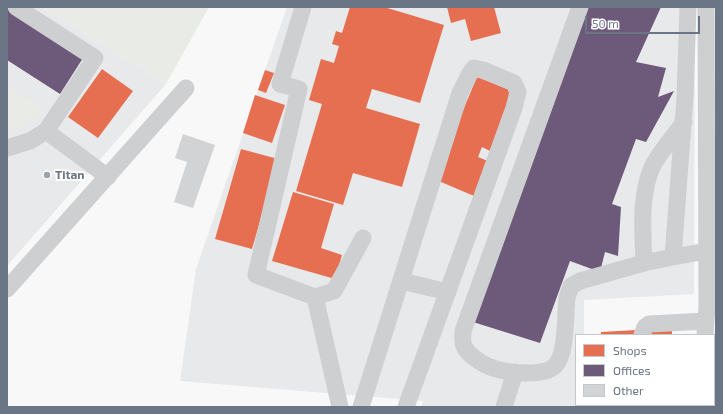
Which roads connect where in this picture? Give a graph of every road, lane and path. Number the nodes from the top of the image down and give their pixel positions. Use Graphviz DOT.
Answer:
graph roads {
  1 [pos="16,7"];
  2 [pos="303,7"];
  3 [pos="580,7"];
  4 [pos="688,7"];
  5 [pos="706,7"];
  6 [pos="186,88"];
  7 [pos="685,97"];
  8 [pos="706,99"];
  9 [pos="684,122"];
  10 [pos="46,131"];
  11 [pos="7,148"];
  12 [pos="108,177"];
  13 [pos="363,238"];
  14 [pos="707,251"];
  15 [pos="673,257"];
  16 [pos="644,263"];
  17 [pos="401,281"];
  18 [pos="7,289"];
  19 [pos="448,292"];
  20 [pos="315,297"];
  21 [pos="706,328"];
  22 [pos="642,334"];
  23 [pos="515,372"];
  24 [pos="340,407"];
  25 [pos="361,407"];
  26 [pos="406,407"];
  27 [pos="504,407"];
  1 -- 10 [label="street"];
  2 -- 20 [label="street"];
  3 -- 23 [label="street"];
  4 -- 7 [label="street"];
  5 -- 8 [label="street"];
  6 -- 12 [label="street"];
  7 -- 8 [label="street"];
  7 -- 9 [label="street"];
  8 -- 14 [label="street"];
  9 -- 15 [label="street"];
  9 -- 16 [label="street"];
  10 -- 11 [label="street"];
  10 -- 12 [label="street"];
  12 -- 18 [label="street"];
  13 -- 20 [label="street"];
  14 -- 15 [label="street"];
  14 -- 21 [label="street"];
  15 -- 16 [label="street"];
  16 -- 23 [label="street"];
  17 -- 19 [label="street"];
  17 -- 19 [label="street"];
  17 -- 25 [label="street"];
  19 -- 26 [label="street"];
  20 -- 24 [label="street"];
  21 -- 22 [label="street"];
  23 -- 27 [label="street"];
}
